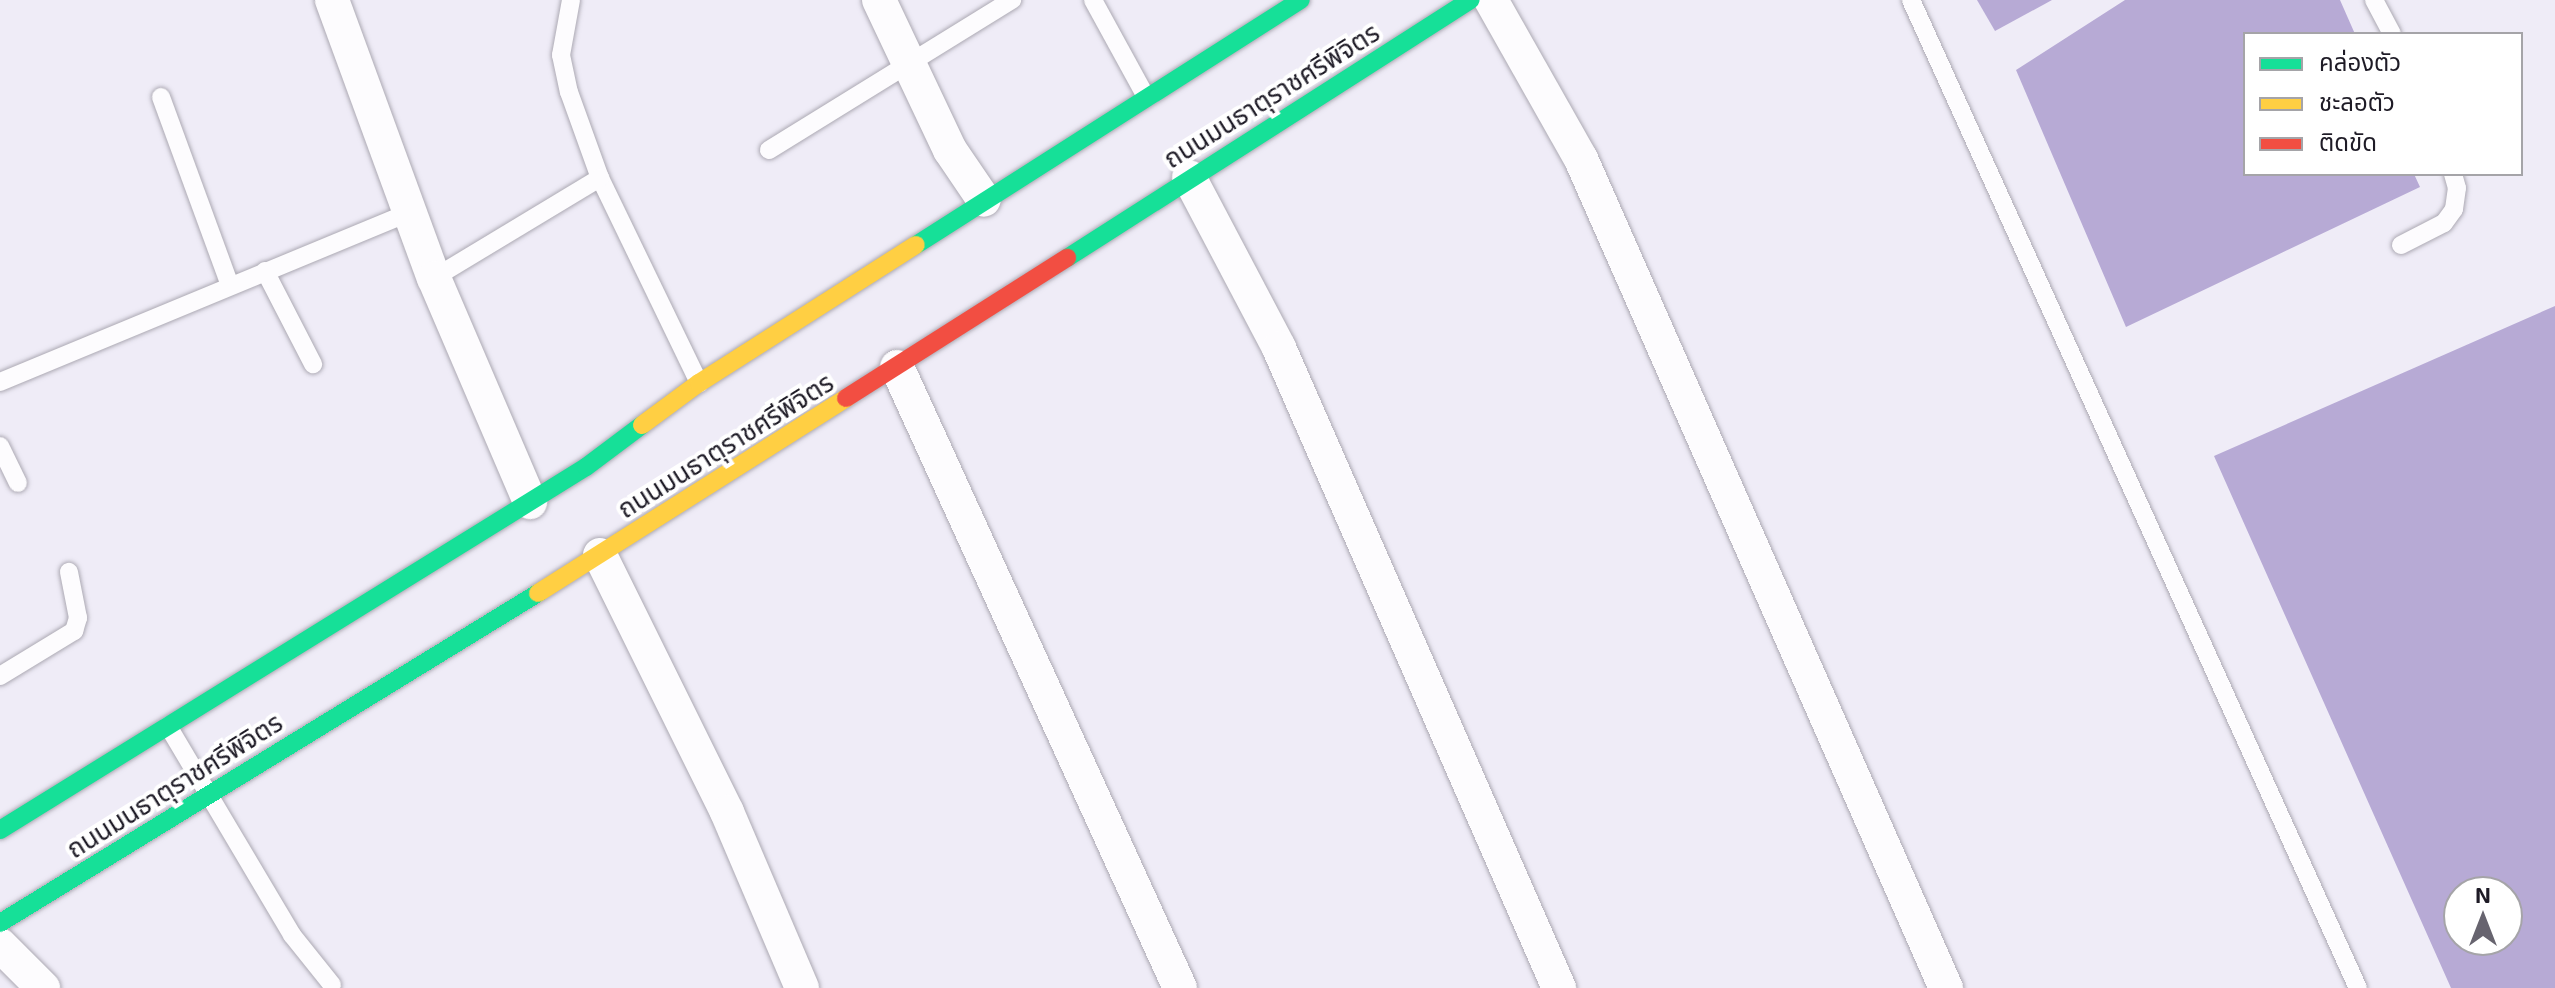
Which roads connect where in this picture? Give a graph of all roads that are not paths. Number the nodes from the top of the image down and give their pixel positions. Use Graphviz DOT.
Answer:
graph roads {
  1 [pos="332,0"];
  2 [pos="571,0"];
  3 [pos="879,0"];
  4 [pos="1012,0"];
  5 [pos="1093,0"];
  6 [pos="1301,0"];
  7 [pos="1471,0"];
  8 [pos="1491,0"];
  9 [pos="1911,0"];
  10 [pos="2374,0"];
  11 [pos="2391,32"];
  12 [pos="906,65"];
  13 [pos="161,97"];
  14 [pos="1146,97"];
  15 [pos="769,150"];
  16 [pos="2454,176"];
  17 [pos="1189,177"];
  18 [pos="600,178"];
  19 [pos="984,200"];
  20 [pos="409,213"];
  21 [pos="2401,245"];
  22 [pos="265,271"];
  23 [pos="434,278"];
  24 [pos="230,286"];
  25 [pos="313,364"];
  26 [pos="897,367"];
  27 [pos="0,382"];
  28 [pos="699,383"];
  29 [pos="0,446"];
  30 [pos="18,483"];
  31 [pos="530,502"];
  32 [pos="600,555"];
  33 [pos="69,572"];
  34 [pos="0,676"];
  35 [pos="168,726"];
  36 [pos="211,793"];
  37 [pos="0,830"];
  38 [pos="0,923"];
  39 [pos="0,945"];
  40 [pos="332,985"];
  41 [pos="43,988"];
  42 [pos="802,988"];
  43 [pos="1180,988"];
  44 [pos="1559,988"];
  45 [pos="1946,988"];
  46 [pos="2358,988"];
  1 -- 20 [label="street"];
  2 -- 18 [label="lane"];
  3 -- 12 [label="street"];
  4 -- 12 [label="lane"];
  5 -- 14 [label="lane"];
  6 -- 14 [label="street, ถนนมนธาตุราชศรีพิจิตร"];
  7 -- 17 [label="street, ถนนมนธาตุราชศรีพิจิตร"];
  8 -- 45 [label="street"];
  9 -- 46 [label="lane"];
  10 -- 11 [label="lane"];
  12 -- 15 [label="lane"];
  12 -- 19 [label="street"];
  13 -- 24 [label="lane"];
  14 -- 19 [label="street, ถนนมนธาตุราชศรีพิจิตร"];
  16 -- 21 [label="lane"];
  17 -- 26 [label="street, ถนนมนธาตุราชศรีพิจิตร"];
  17 -- 44 [label="street"];
  18 -- 23 [label="lane"];
  18 -- 28 [label="lane"];
  19 -- 28 [label="street, ถนนมนธาตุราชศรีพิจิตร"];
  20 -- 22 [label="lane"];
  20 -- 23 [label="street"];
  22 -- 24 [label="lane"];
  22 -- 25 [label="lane"];
  23 -- 31 [label="street"];
  24 -- 27 [label="lane"];
  26 -- 32 [label="street, ถนนมนธาตุราชศรีพิจิตร"];
  26 -- 43 [label="street"];
  28 -- 31 [label="street, ถนนมนธาตุราชศรีพิจิตร"];
  29 -- 30 [label="lane"];
  31 -- 35 [label="street, ถนนมนธาตุราชศรีพิจิตร"];
  32 -- 36 [label="street, ถนนมนธาตุราชศรีพิจิตร"];
  32 -- 42 [label="street"];
  33 -- 34 [label="lane"];
  35 -- 36 [label="lane"];
  35 -- 37 [label="street, ถนนมนธาตุราชศรีพิจิตร"];
  36 -- 38 [label="street, ถนนมนธาตุราชศรีพิจิตร"];
  36 -- 40 [label="lane"];
  39 -- 41 [label="street"];
}
